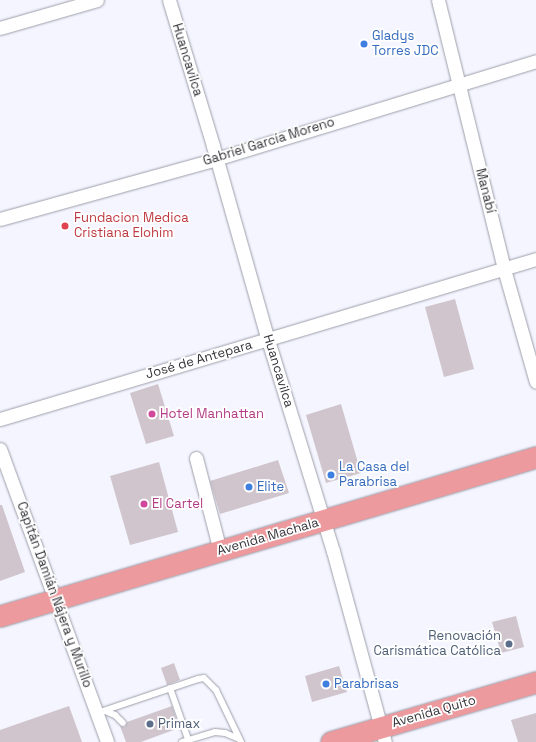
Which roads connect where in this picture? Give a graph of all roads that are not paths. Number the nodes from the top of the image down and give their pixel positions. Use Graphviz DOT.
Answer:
graph roads {
  1 [pos="97,0"];
  2 [pos="169,0"];
  3 [pos="438,0"];
  4 [pos="0,28"];
  5 [pos="536,61"];
  6 [pos="459,85"];
  7 [pos="216,159"];
  8 [pos="0,219"];
  9 [pos="536,259"];
  10 [pos="504,269"];
  11 [pos="268,340"];
  12 [pos="536,382"];
  13 [pos="0,419"];
  14 [pos="0,449"];
  15 [pos="536,457"];
  16 [pos="196,458"];
  17 [pos="324,520"];
  18 [pos="220,551"];
  19 [pos="56,599"];
  20 [pos="0,616"];
  21 [pos="536,682"];
  22 [pos="170,688"];
  23 [pos="101,712"];
  24 [pos="123,724"];
  25 [pos="383,735"];
  26 [pos="240,740"];
  27 [pos="186,741"];
  28 [pos="107,742"];
  29 [pos="331,742"];
  1 -- 4 [label="street"];
  2 -- 7 [label="street, Huancavilca"];
  3 -- 6 [label="street, Manabí"];
  5 -- 6 [label="street, Gabriel García Moreno"];
  6 -- 7 [label="street, Gabriel García Moreno"];
  6 -- 10 [label="street, Manabí"];
  7 -- 8 [label="street, Gabriel García Moreno"];
  7 -- 11 [label="street, Huancavilca"];
  9 -- 10 [label="street, José de Antepara"];
  10 -- 11 [label="street, José de Antepara"];
  10 -- 12 [label="street, Manabí"];
  11 -- 13 [label="street, José de Antepara"];
  11 -- 17 [label="street, Huancavilca"];
  14 -- 19 [label="street, Capitán Damián Nájera y Murillo"];
  15 -- 17 [label="main road, Avenida Machala"];
  16 -- 18 [label="street"];
  17 -- 18 [label="main road, Avenida Machala"];
  17 -- 25 [label="street, Huancavilca"];
  18 -- 19 [label="main road, Avenida Machala"];
  19 -- 20 [label="main road, Avenida Machala"];
  19 -- 23 [label="street, Capitán Damián Nájera y Murillo"];
  21 -- 25 [label="main road, Avenida Quito"];
  22 -- 23 [label="lane"];
  22 -- 26 [label="lane"];
  22 -- 27 [label="lane"];
  23 -- 24 [label="lane"];
  23 -- 28 [label="street, Capitán Damián Nájera y Murillo"];
  25 -- 29 [label="main road, Avenida Quito"];
  26 -- 27 [label="lane"];
}
